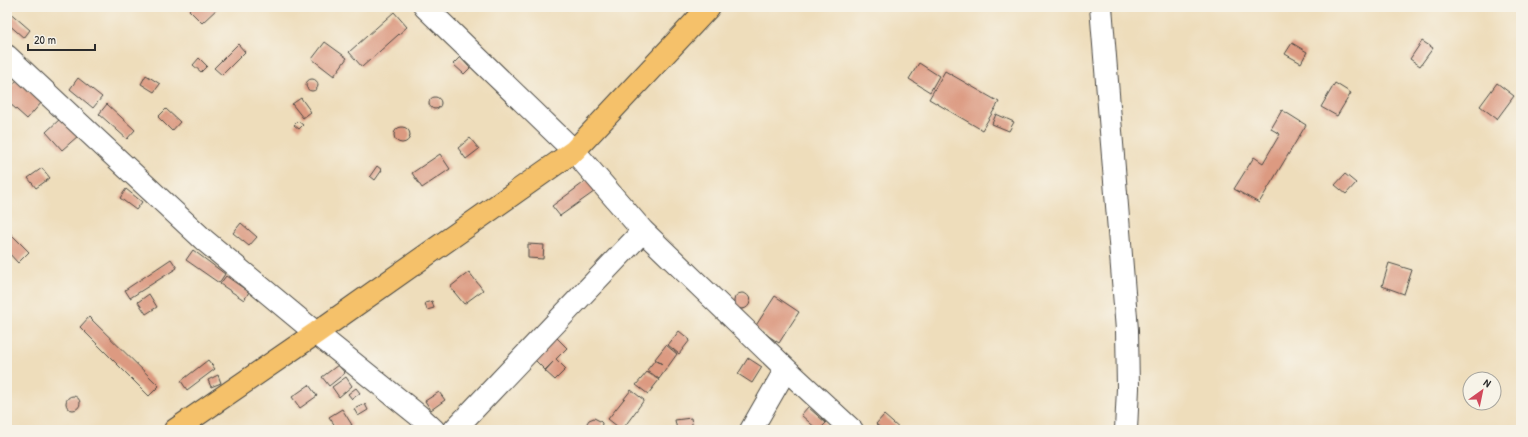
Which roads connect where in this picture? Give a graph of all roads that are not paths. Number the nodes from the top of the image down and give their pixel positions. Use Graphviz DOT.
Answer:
graph roads {
  1 [pos="425,7"];
  2 [pos="709,7"];
  3 [pos="1101,7"];
  4 [pos="7,56"];
  5 [pos="574,151"];
  6 [pos="643,231"];
  7 [pos="316,333"];
  8 [pos="786,369"];
  9 [pos="175,430"];
  10 [pos="434,430"];
  11 [pos="454,430"];
  12 [pos="752,430"];
  13 [pos="852,430"];
  14 [pos="1126,430"];
  1 -- 5 [label="street"];
  2 -- 5 [label="main road"];
  3 -- 14 [label="street"];
  4 -- 7 [label="street"];
  5 -- 6 [label="street"];
  5 -- 7 [label="main road"];
  6 -- 8 [label="street"];
  6 -- 11 [label="street"];
  7 -- 9 [label="main road"];
  7 -- 10 [label="street"];
  8 -- 12 [label="street"];
  8 -- 13 [label="street"];
}
